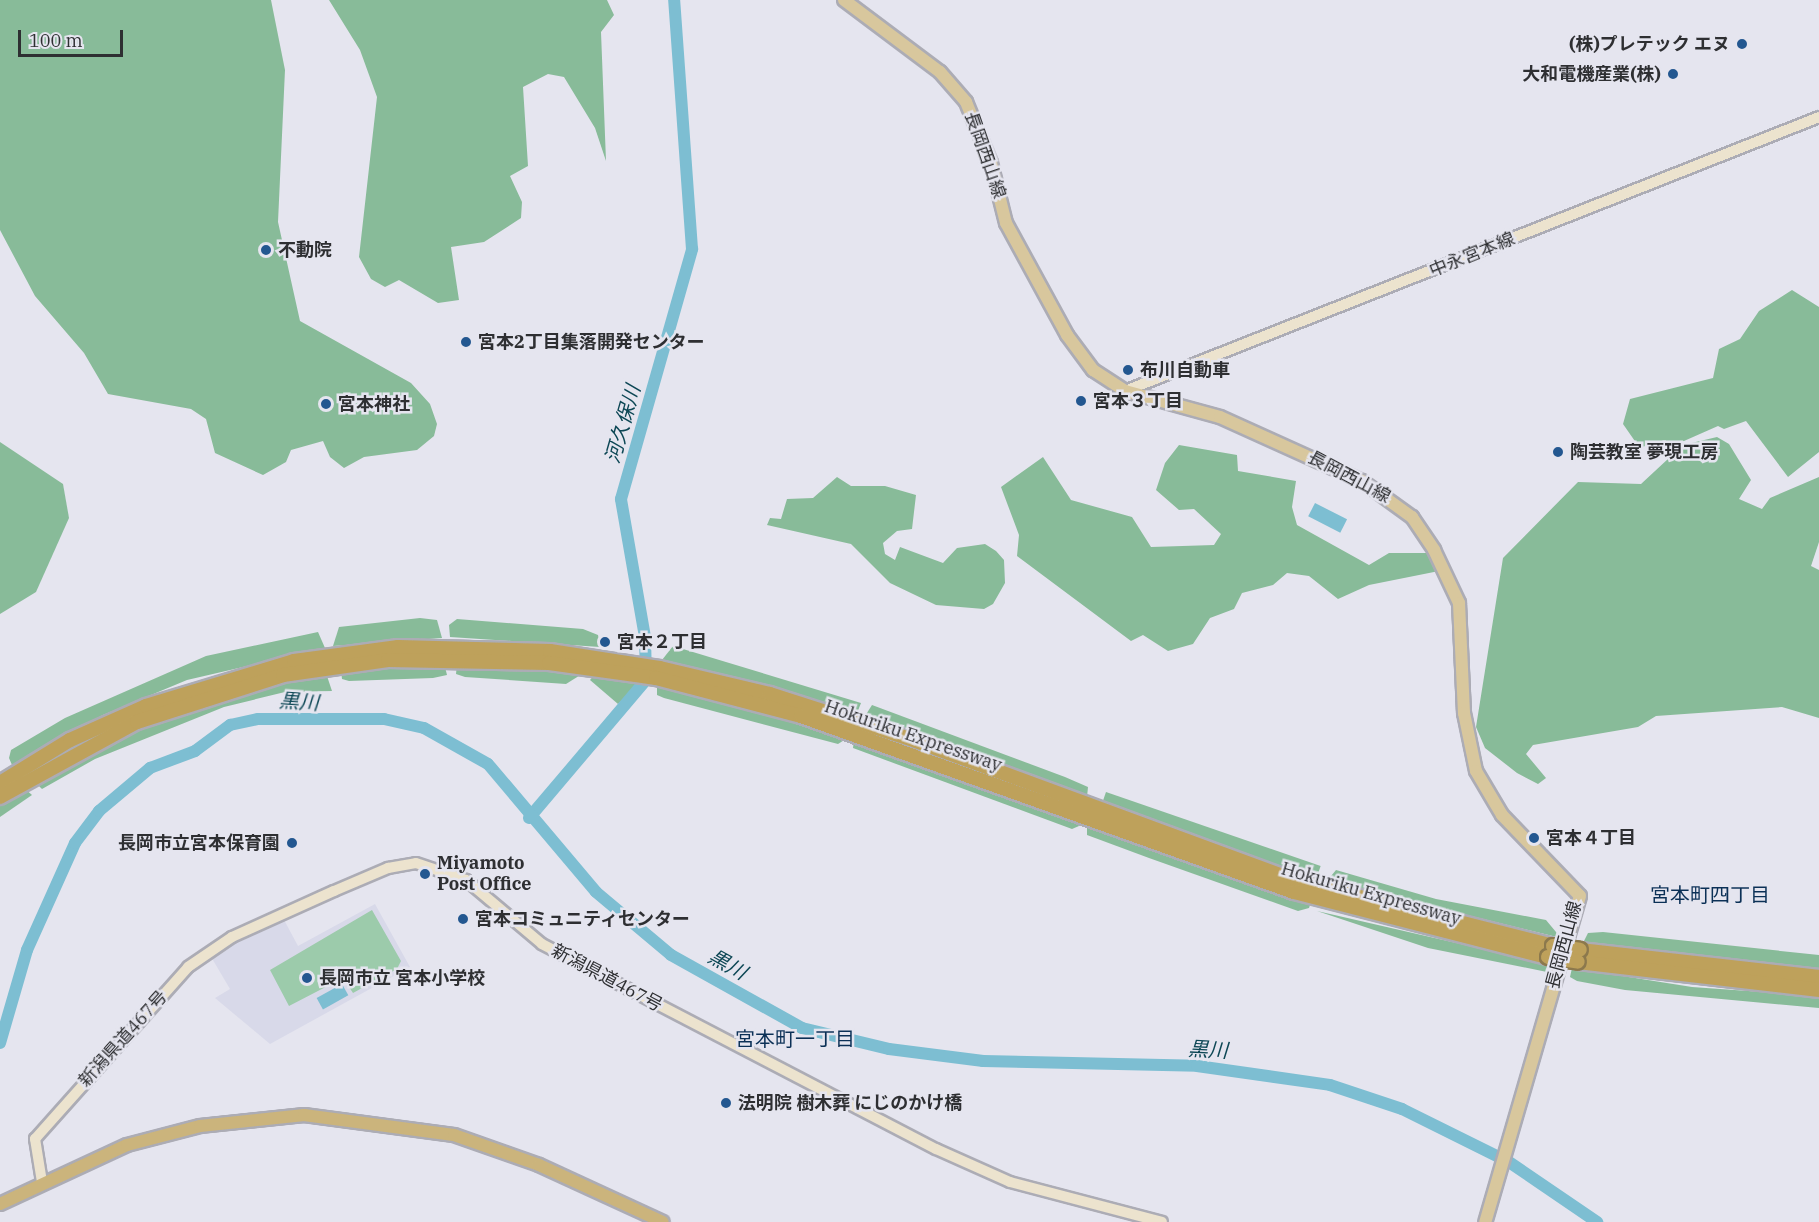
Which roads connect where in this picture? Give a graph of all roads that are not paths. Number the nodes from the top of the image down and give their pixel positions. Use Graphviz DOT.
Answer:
graph roads {
  1 [pos="844,0"];
  2 [pos="1819,117"];
  3 [pos="1125,391"];
  4 [pos="658,673"];
  5 [pos="0,783"];
  6 [pos="0,797"];
  7 [pos="1579,956"];
  8 [pos="1819,977"];
  9 [pos="1819,990"];
  10 [pos="42,1182"];
  11 [pos="0,1204"];
  12 [pos="663,1222"];
  13 [pos="1162,1222"];
  14 [pos="1485,1222"];
  1 -- 3 [label="main road, 長岡西山線"];
  2 -- 3 [label="main road, 中永宮本線"];
  3 -- 14 [label="main road, 長岡西山線"];
  4 -- 5 [label="highway, Hokuriku Expressway"];
  4 -- 6 [label="highway, Hokuriku Expressway"];
  4 -- 7 [label="highway, Hokuriku Expressway, bridge"];
  7 -- 8 [label="highway, Hokuriku Expressway"];
  7 -- 9 [label="highway, Hokuriku Expressway"];
  10 -- 11 [label="highway"];
  10 -- 12 [label="highway"];
  10 -- 13 [label="main road, 新潟県道467号"];
}
